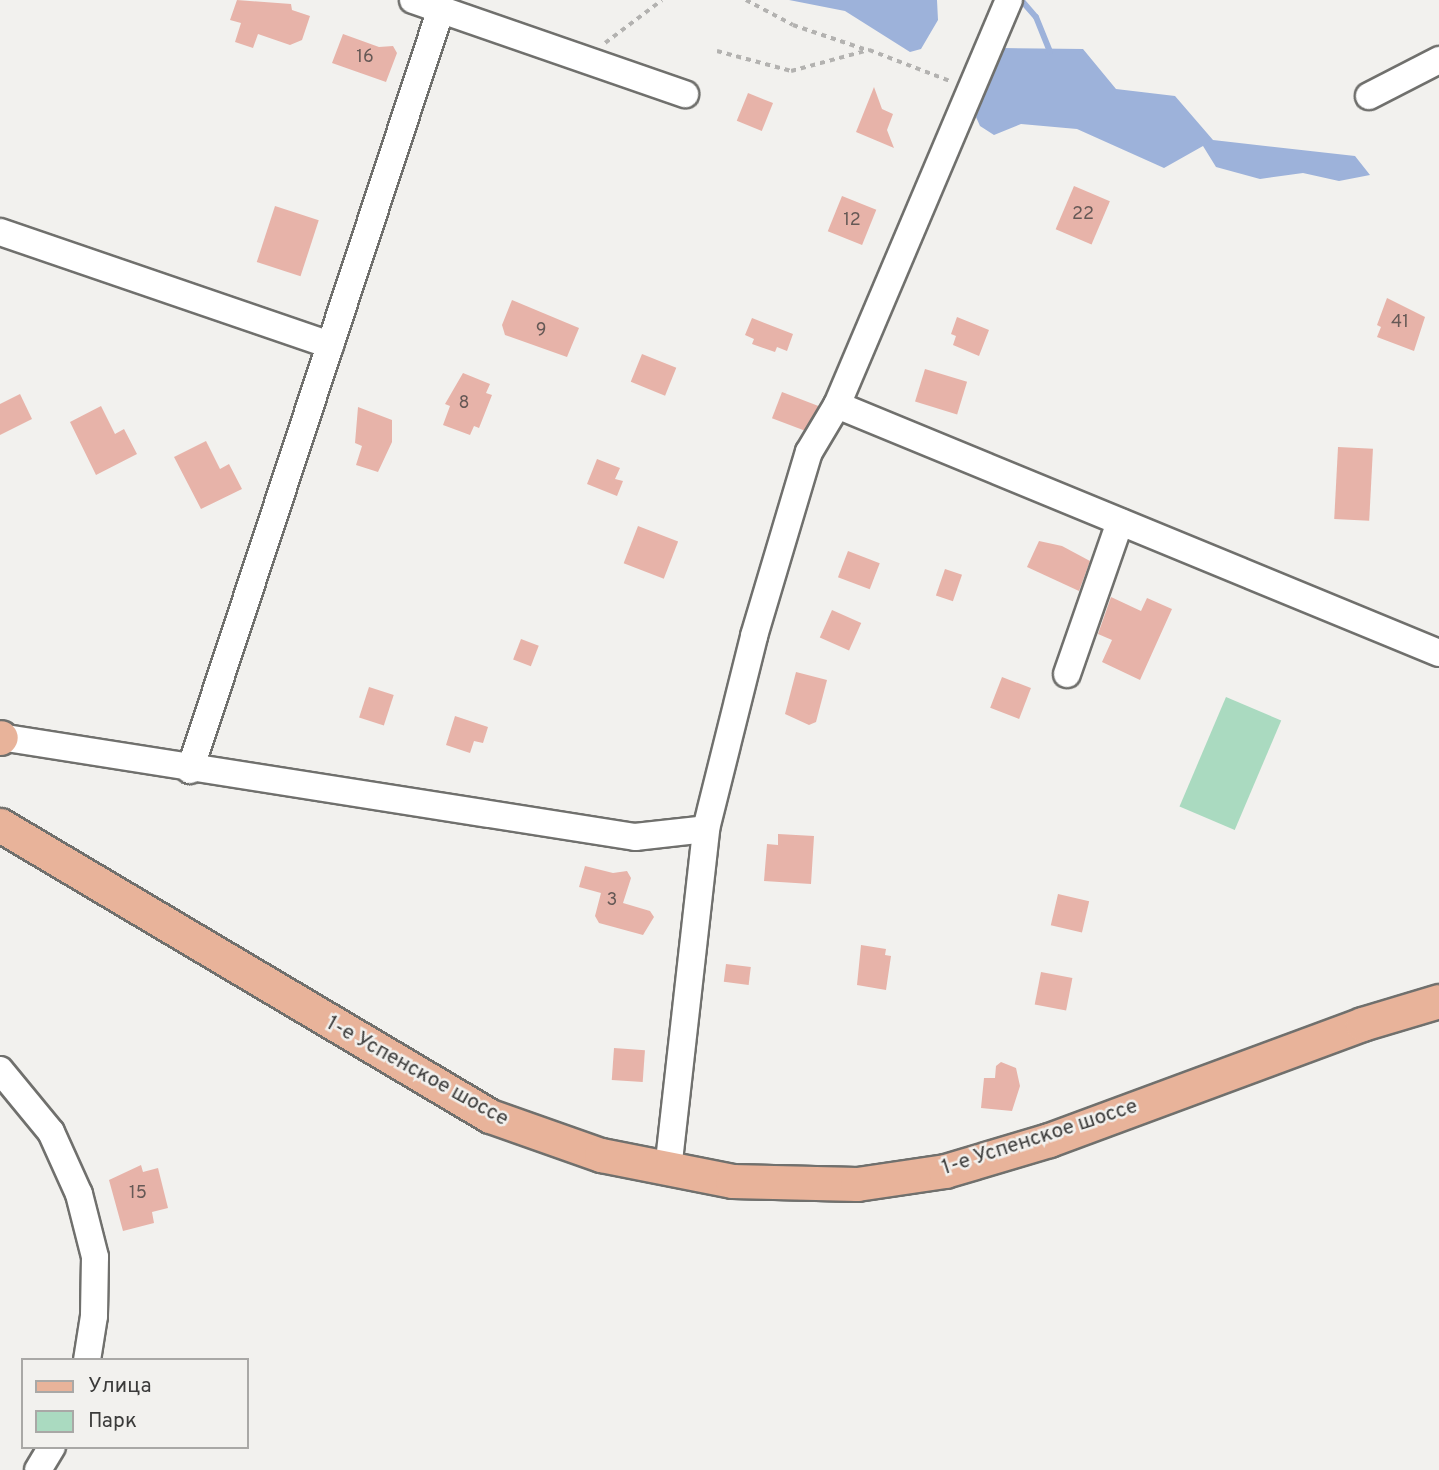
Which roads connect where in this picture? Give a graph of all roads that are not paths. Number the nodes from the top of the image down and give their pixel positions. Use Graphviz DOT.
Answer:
graph roads {
  1 [pos="413,0"];
  2 [pos="1009,0"];
  3 [pos="441,9"];
  4 [pos="1439,60"];
  5 [pos="685,94"];
  6 [pos="1369,96"];
  7 [pos="0,232"];
  8 [pos="330,345"];
  9 [pos="838,405"];
  10 [pos="1121,522"];
  11 [pos="1439,653"];
  12 [pos="1067,674"];
  13 [pos="0,737"];
  14 [pos="190,770"];
  15 [pos="0,825"];
  16 [pos="706,828"];
  17 [pos="1439,1001"];
  18 [pos="0,1070"];
  19 [pos="668,1170"];
  20 [pos="87,1358"];
  21 [pos="51,1449"];
  22 [pos="38,1470"];
  1 -- 3 [label="street"];
  2 -- 9 [label="street"];
  3 -- 5 [label="street"];
  3 -- 8 [label="street"];
  4 -- 6 [label="street"];
  7 -- 8 [label="street"];
  8 -- 14 [label="street"];
  9 -- 10 [label="street"];
  9 -- 16 [label="street"];
  10 -- 11 [label="street"];
  10 -- 12 [label="street"];
  13 -- 14 [label="street"];
  14 -- 16 [label="street"];
  15 -- 19 [label="main road, 1-е Успенское шоссе"];
  16 -- 19 [label="street"];
  17 -- 19 [label="main road, 1-е Успенское шоссе"];
  18 -- 20 [label="street"];
  21 -- 22 [label="street"];
}
